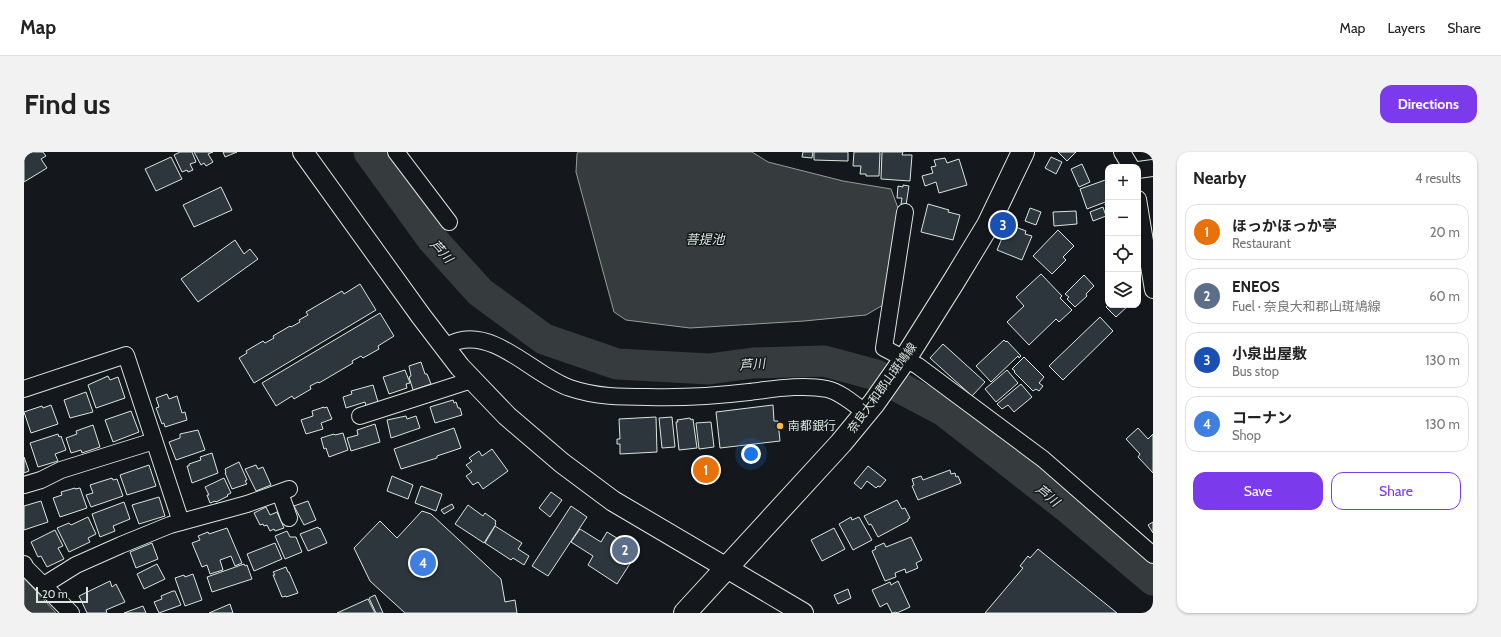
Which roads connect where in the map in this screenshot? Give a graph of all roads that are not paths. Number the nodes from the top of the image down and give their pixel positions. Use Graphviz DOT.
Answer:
graph roads {
  1 [pos="303,152"];
  2 [pos="396,152"];
  3 [pos="1023,152"];
  4 [pos="1122,152"];
  5 [pos="1129,164"];
  6 [pos="1153,168"];
  7 [pos="1141,170"];
  8 [pos="1138,200"];
  9 [pos="905,212"];
  10 [pos="449,222"];
  11 [pos="1153,290"];
  12 [pos="445,347"];
  13 [pos="902,363"];
  14 [pos="472,380"];
  15 [pos="24,389"];
  16 [pos="870,408"];
  17 [pos="360,416"];
  18 [pos="154,441"];
  19 [pos="24,485"];
  20 [pos="289,518"];
  21 [pos="181,522"];
  22 [pos="1153,555"];
  23 [pos="24,564"];
  24 [pos="727,568"];
  25 [pos="44,584"];
  26 [pos="71,613"];
  27 [pos="685,613"];
  28 [pos="803,613"];
  1 -- 12 [label="street"];
  2 -- 10 [label="street"];
  3 -- 13 [label="main road, 奈良大和郡山斑鳩線"];
  4 -- 5 [label="street"];
  6 -- 7 [label="street"];
  8 -- 11 [label="street"];
  9 -- 13 [label="street"];
  12 -- 14 [label="street"];
  12 -- 16 [label="street"];
  13 -- 16 [label="main road, 奈良大和郡山斑鳩線"];
  13 -- 22 [label="street"];
  14 -- 17 [label="street"];
  14 -- 24 [label="street"];
  15 -- 18 [label="street"];
  16 -- 24 [label="main road, 奈良大和郡山斑鳩線"];
  18 -- 19 [label="street"];
  18 -- 21 [label="street"];
  20 -- 21 [label="street"];
  21 -- 25 [label="street"];
  23 -- 25 [label="street"];
  24 -- 27 [label="main road, 奈良大和郡山斑鳩線"];
  24 -- 28 [label="street"];
  25 -- 26 [label="street"];
}
